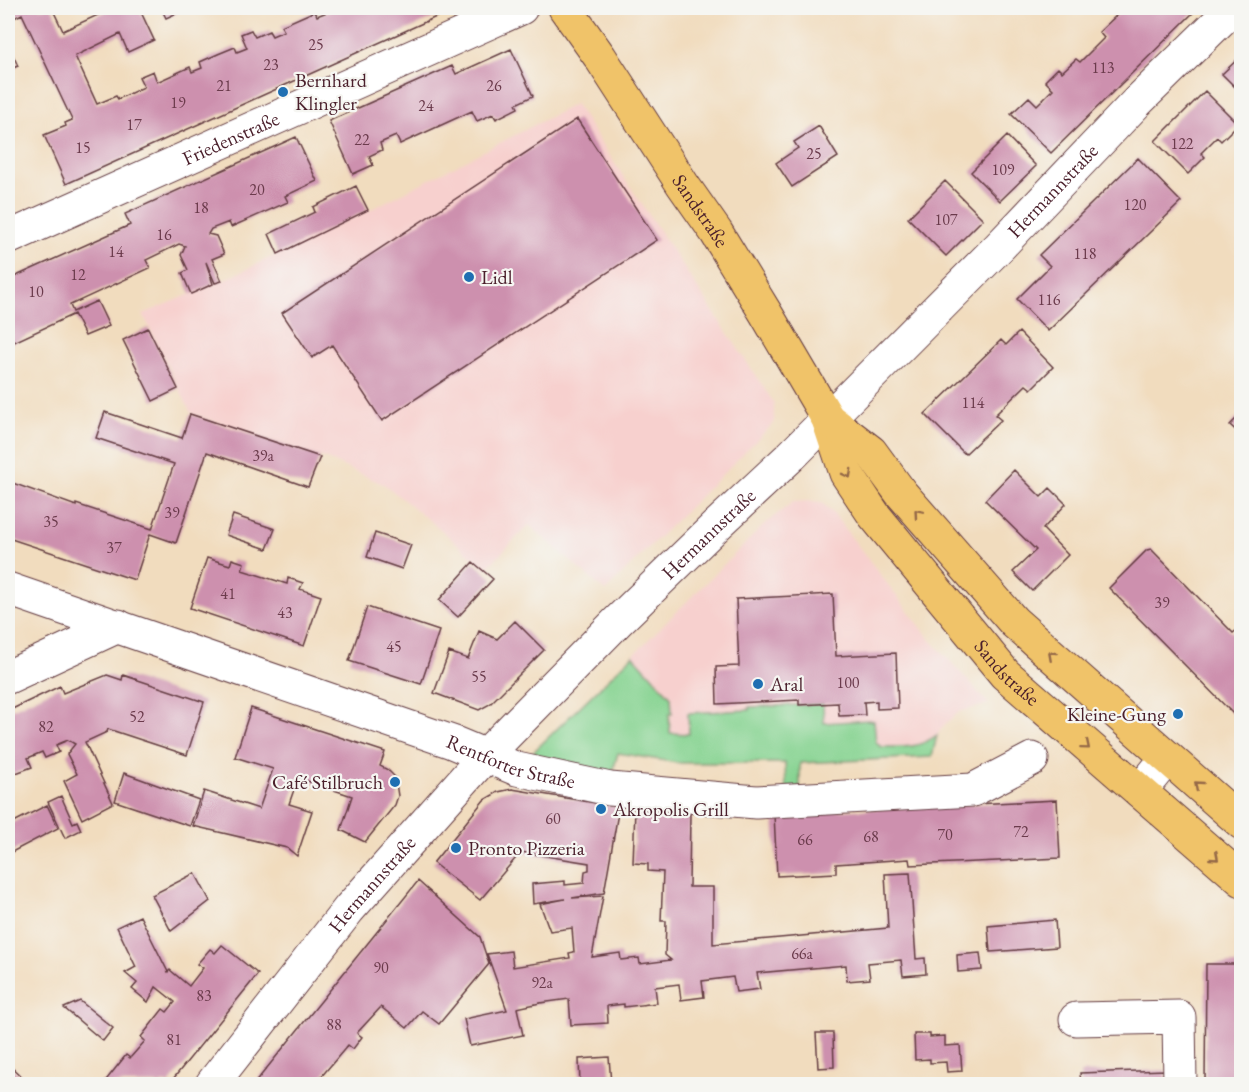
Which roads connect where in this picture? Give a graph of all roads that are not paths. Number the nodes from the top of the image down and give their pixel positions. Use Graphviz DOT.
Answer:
graph roads {
  1 [pos="521,8"];
  2 [pos="565,8"];
  3 [pos="1233,8"];
  4 [pos="8,238"];
  5 [pos="828,419"];
  6 [pos="8,589"];
  7 [pos="118,626"];
  8 [pos="8,677"];
  9 [pos="484,756"];
  10 [pos="1167,758"];
  11 [pos="1032,759"];
  12 [pos="1140,791"];
  13 [pos="1242,823"];
  14 [pos="1242,880"];
  15 [pos="1076,1019"];
  16 [pos="212,1084"];
  17 [pos="1180,1084"];
  1 -- 4 [label="street, Friedenstraße"];
  2 -- 5 [label="main road, Sandstraße"];
  3 -- 5 [label="street, Hermannstraße"];
  5 -- 9 [label="street, Hermannstraße"];
  10 -- 5 [label="main road, Sandstraße, one-way"];
  5 -- 12 [label="main road, Sandstraße, one-way"];
  6 -- 7 [label="street, Rentforter Straße"];
  7 -- 8 [label="street"];
  7 -- 9 [label="street, Rentforter Straße"];
  9 -- 11 [label="street, Rentforter Straße"];
  9 -- 16 [label="street, Hermannstraße"];
  10 -- 12 [label="street"];
  13 -- 10 [label="main road, Sandstraße, one-way"];
  12 -- 14 [label="main road, Sandstraße, one-way"];
  15 -- 17 [label="street"];
}
